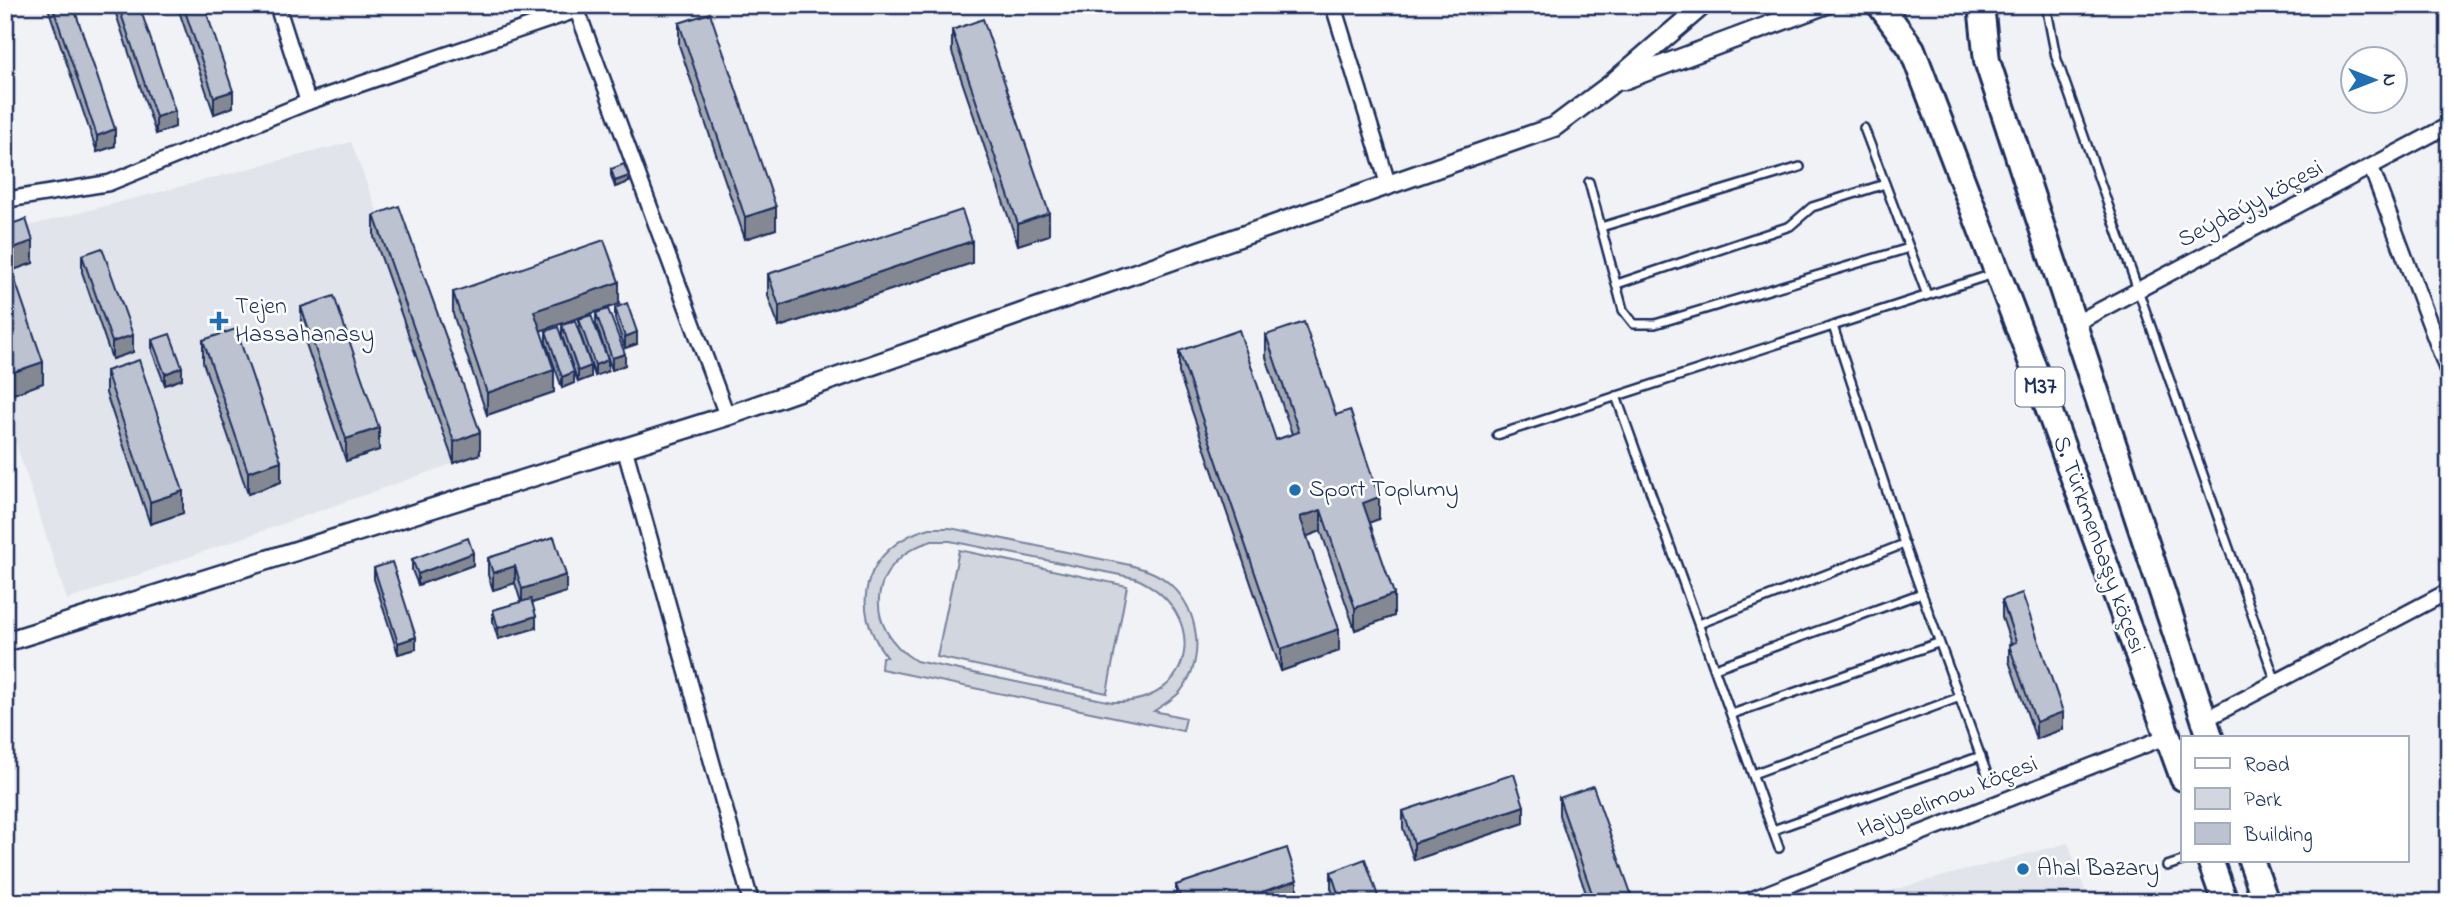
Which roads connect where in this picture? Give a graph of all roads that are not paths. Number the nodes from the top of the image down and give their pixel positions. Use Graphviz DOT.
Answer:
graph roads {
  1 [pos="277,5"];
  2 [pos="1333,5"];
  3 [pos="1703,5"];
  4 [pos="1824,5"];
  5 [pos="1880,5"];
  6 [pos="1981,5"];
  7 [pos="2046,5"];
  8 [pos="577,8"];
  9 [pos="1609,85"];
  10 [pos="308,102"];
  11 [pos="2449,125"];
  12 [pos="1864,128"];
  13 [pos="1800,167"];
  14 [pos="2371,167"];
  15 [pos="1589,182"];
  16 [pos="1885,184"];
  17 [pos="1389,187"];
  18 [pos="5,200"];
  19 [pos="1601,227"];
  20 [pos="1909,248"];
  21 [pos="1997,272"];
  22 [pos="1617,284"];
  23 [pos="2138,290"];
  24 [pos="1927,295"];
  25 [pos="2074,324"];
  26 [pos="1833,326"];
  27 [pos="2449,375"];
  28 [pos="1616,396"];
  29 [pos="727,416"];
  30 [pos="1497,435"];
  31 [pos="625,450"];
  32 [pos="1904,544"];
  33 [pos="2449,591"];
  34 [pos="1922,593"];
  35 [pos="1699,624"];
  36 [pos="5,642"];
  37 [pos="1938,643"];
  38 [pos="1715,668"];
  39 [pos="2276,682"];
  40 [pos="1960,697"];
  41 [pos="1732,715"];
  42 [pos="2207,729"];
  43 [pos="2168,736"];
  44 [pos="1981,756"];
  45 [pos="2181,772"];
  46 [pos="1753,774"];
  47 [pos="1987,774"];
  48 [pos="1773,830"];
  49 [pos="1779,848"];
  50 [pos="2181,861"];
  51 [pos="2211,862"];
  52 [pos="2252,862"];
  53 [pos="2166,866"];
  54 [pos="751,902"];
  55 [pos="1745,902"];
  56 [pos="2225,902"];
  57 [pos="2266,902"];
  1 -- 10 [label="street"];
  2 -- 17 [label="street"];
  3 -- 9 [label="street"];
  4 -- 9 [label="street"];
  5 -- 21 [label="highway, S. Türkmenbaşy köçesi / M37"];
  6 -- 25 [label="highway, S. Türkmenbaşy köçesi / M37"];
  7 -- 23 [label="lane"];
  8 -- 10 [label="street"];
  8 -- 29 [label="street"];
  9 -- 17 [label="street"];
  10 -- 18 [label="street"];
  11 -- 14 [label="street, Seýdaýy köçesi"];
  12 -- 16 [label="lane"];
  13 -- 19 [label="lane"];
  14 -- 23 [label="street, Seýdaýy köçesi"];
  14 -- 27 [label="street"];
  15 -- 19 [label="lane"];
  16 -- 20 [label="lane"];
  16 -- 22 [label="lane"];
  17 -- 29 [label="street"];
  19 -- 22 [label="lane"];
  20 -- 22 [label="lane"];
  20 -- 24 [label="lane"];
  21 -- 24 [label="lane"];
  21 -- 43 [label="highway, S. Türkmenbaşy köçesi / M37"];
  23 -- 25 [label="street, Seýdaýy köçesi"];
  23 -- 39 [label="lane"];
  24 -- 26 [label="lane"];
  25 -- 42 [label="highway, S. Türkmenbaşy köçesi / M37"];
  26 -- 28 [label="lane"];
  26 -- 32 [label="lane"];
  28 -- 30 [label="lane"];
  28 -- 35 [label="lane"];
  29 -- 31 [label="street"];
  31 -- 36 [label="street"];
  31 -- 54 [label="street"];
  32 -- 34 [label="lane"];
  32 -- 35 [label="lane"];
  33 -- 39 [label="street"];
  34 -- 37 [label="lane"];
  34 -- 38 [label="lane"];
  35 -- 38 [label="lane"];
  37 -- 40 [label="lane"];
  37 -- 41 [label="lane"];
  38 -- 41 [label="lane"];
  39 -- 42 [label="street"];
  40 -- 44 [label="lane"];
  40 -- 46 [label="lane"];
  41 -- 46 [label="lane"];
  43 -- 45 [label="highway, S. Türkmenbaşy köçesi / M37"];
  43 -- 55 [label="street, Hajyselimow köçesi"];
  44 -- 47 [label="lane"];
  44 -- 48 [label="lane"];
  46 -- 48 [label="lane"];
  48 -- 49 [label="lane"];
  50 -- 53 [label="lane"];
  51 -- 56 [label="highway"];
  52 -- 57 [label="highway"];
}
